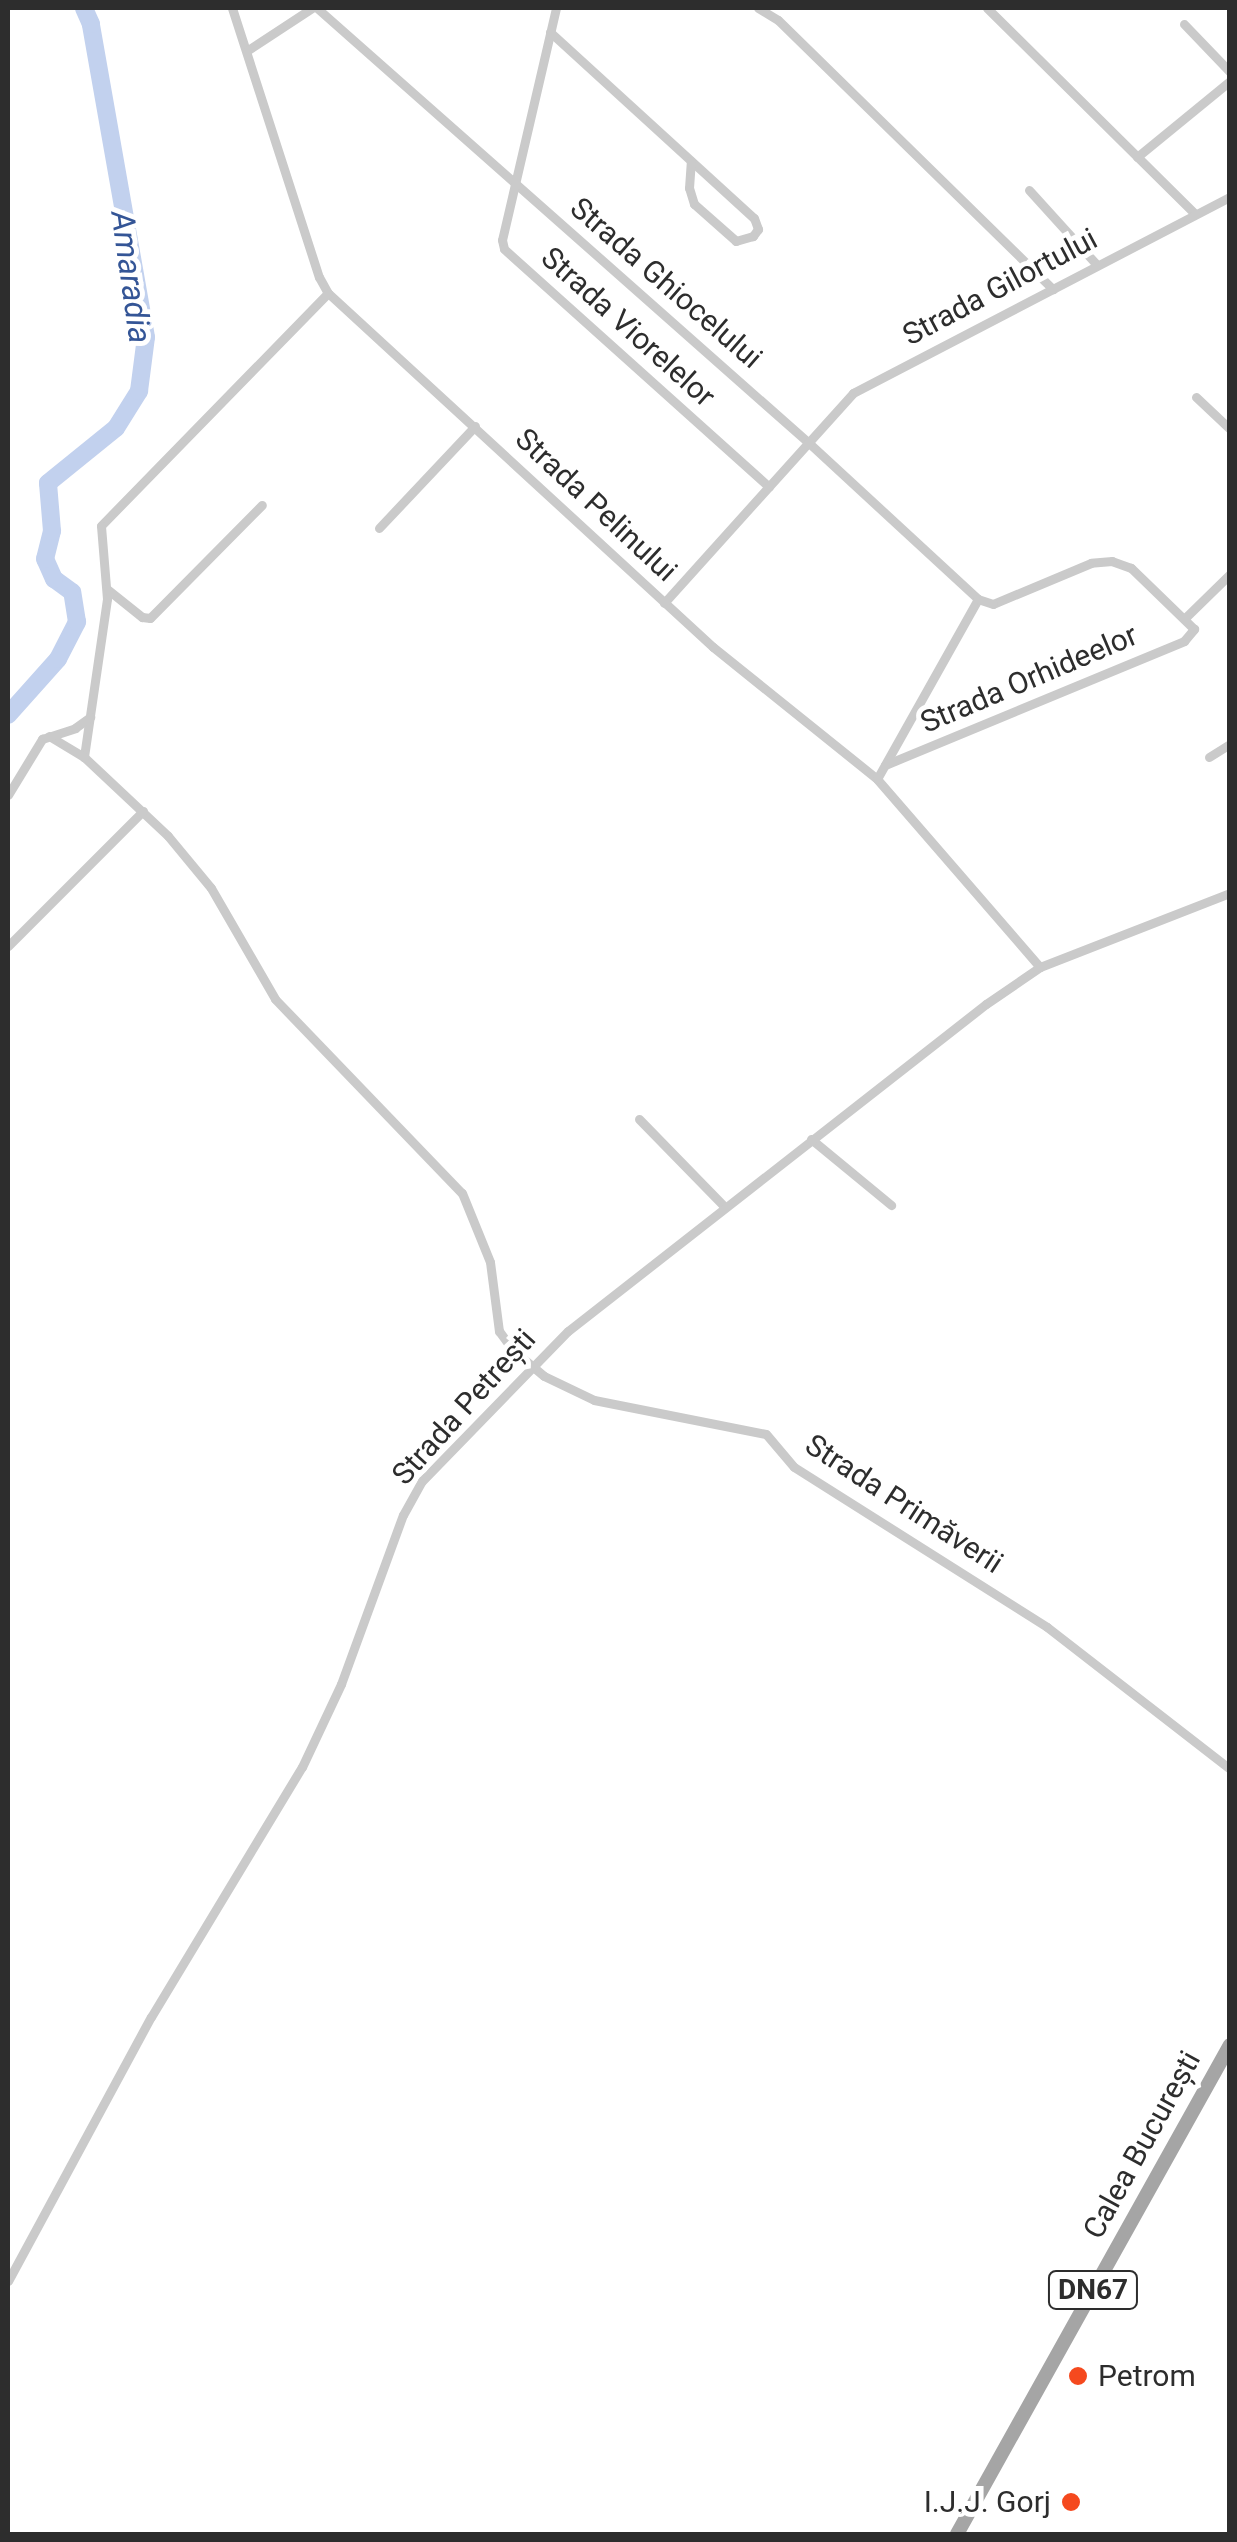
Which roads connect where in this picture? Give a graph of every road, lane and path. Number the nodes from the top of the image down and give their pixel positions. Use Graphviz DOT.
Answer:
graph roads {
  1 [pos="232,8"];
  2 [pos="314,8"];
  3 [pos="556,8"];
  4 [pos="758,8"];
  5 [pos="987,8"];
  6 [pos="1184,24"];
  7 [pos="550,32"];
  8 [pos="248,50"];
  9 [pos="1230,72"];
  10 [pos="1230,81"];
  11 [pos="1137,157"];
  12 [pos="691,161"];
  13 [pos="515,183"];
  14 [pos="1029,190"];
  15 [pos="1230,196"];
  16 [pos="1194,213"];
  17 [pos="1096,264"];
  18 [pos="1053,289"];
  19 [pos="328,292"];
  20 [pos="1196,397"];
  21 [pos="475,426"];
  22 [pos="1230,429"];
  23 [pos="810,444"];
  24 [pos="769,487"];
  25 [pos="262,505"];
  26 [pos="379,528"];
  27 [pos="1230,574"];
  28 [pos="107,588"];
  29 [pos="978,599"];
  30 [pos="664,604"];
  31 [pos="1185,618"];
  32 [pos="92,715"];
  33 [pos="48,736"];
  34 [pos="1230,744"];
  35 [pos="84,757"];
  36 [pos="1209,757"];
  37 [pos="885,765"];
  38 [pos="876,779"];
  39 [pos="8,795"];
  40 [pos="143,811"];
  41 [pos="1230,894"];
  42 [pos="8,946"];
  43 [pos="1040,968"];
  44 [pos="640,1120"];
  45 [pos="811,1139"];
  46 [pos="891,1204"];
  47 [pos="724,1206"];
  48 [pos="532,1366"];
  49 [pos="1230,1769"];
  50 [pos="1230,2044"];
  51 [pos="8,2281"];
  52 [pos="957,2534"];
  1 -- 8 [label="street, Strada Pelinului"];
  2 -- 8 [label="street"];
  2 -- 13 [label="street, Strada Ghiocelului"];
  3 -- 7 [label="street, Strada Viorelelor"];
  4 -- 18 [label="street"];
  5 -- 11 [label="street"];
  6 -- 9 [label="street"];
  7 -- 12 [label="street"];
  7 -- 13 [label="street, Strada Viorelelor"];
  8 -- 19 [label="street, Strada Pelinului"];
  10 -- 11 [label="street"];
  11 -- 16 [label="street"];
  12 -- 12 [label="street"];
  13 -- 23 [label="street, Strada Ghiocelului"];
  13 -- 24 [label="street, Strada Viorelelor"];
  14 -- 17 [label="street"];
  15 -- 16 [label="street, Strada Gilortului"];
  16 -- 17 [label="street, Strada Gilortului"];
  17 -- 18 [label="street, Strada Gilortului"];
  18 -- 23 [label="street, Strada Gilortului"];
  19 -- 21 [label="street, Strada Pelinului"];
  19 -- 28 [label="street"];
  20 -- 22 [label="street"];
  21 -- 26 [label="street"];
  21 -- 30 [label="street, Strada Pelinului"];
  23 -- 24 [label="street"];
  23 -- 29 [label="street, Strada Ghiocelului"];
  24 -- 30 [label="street"];
  25 -- 28 [label="street"];
  27 -- 31 [label="street"];
  28 -- 32 [label="street"];
  29 -- 31 [label="street"];
  29 -- 37 [label="street"];
  30 -- 38 [label="street, Strada Pelinului"];
  31 -- 37 [label="street, Strada Orhideelor"];
  32 -- 33 [label="street"];
  32 -- 35 [label="street"];
  33 -- 35 [label="street, Strada Primăverii"];
  33 -- 39 [label="street"];
  34 -- 36 [label="street"];
  35 -- 40 [label="street, Strada Primăverii"];
  37 -- 38 [label="street"];
  38 -- 43 [label="street, Strada Pelinului"];
  40 -- 42 [label="street"];
  40 -- 48 [label="street, Strada Primăverii"];
  41 -- 43 [label="street, Strada Petrești"];
  43 -- 45 [label="street, Strada Petrești"];
  44 -- 47 [label="street"];
  45 -- 46 [label="street"];
  45 -- 47 [label="street, Strada Petrești"];
  47 -- 48 [label="street, Strada Petrești"];
  48 -- 49 [label="street, Strada Primăverii"];
  48 -- 51 [label="street, Strada Petrești"];
  50 -- 52 [label="main road, Calea București / DN67"];
}
